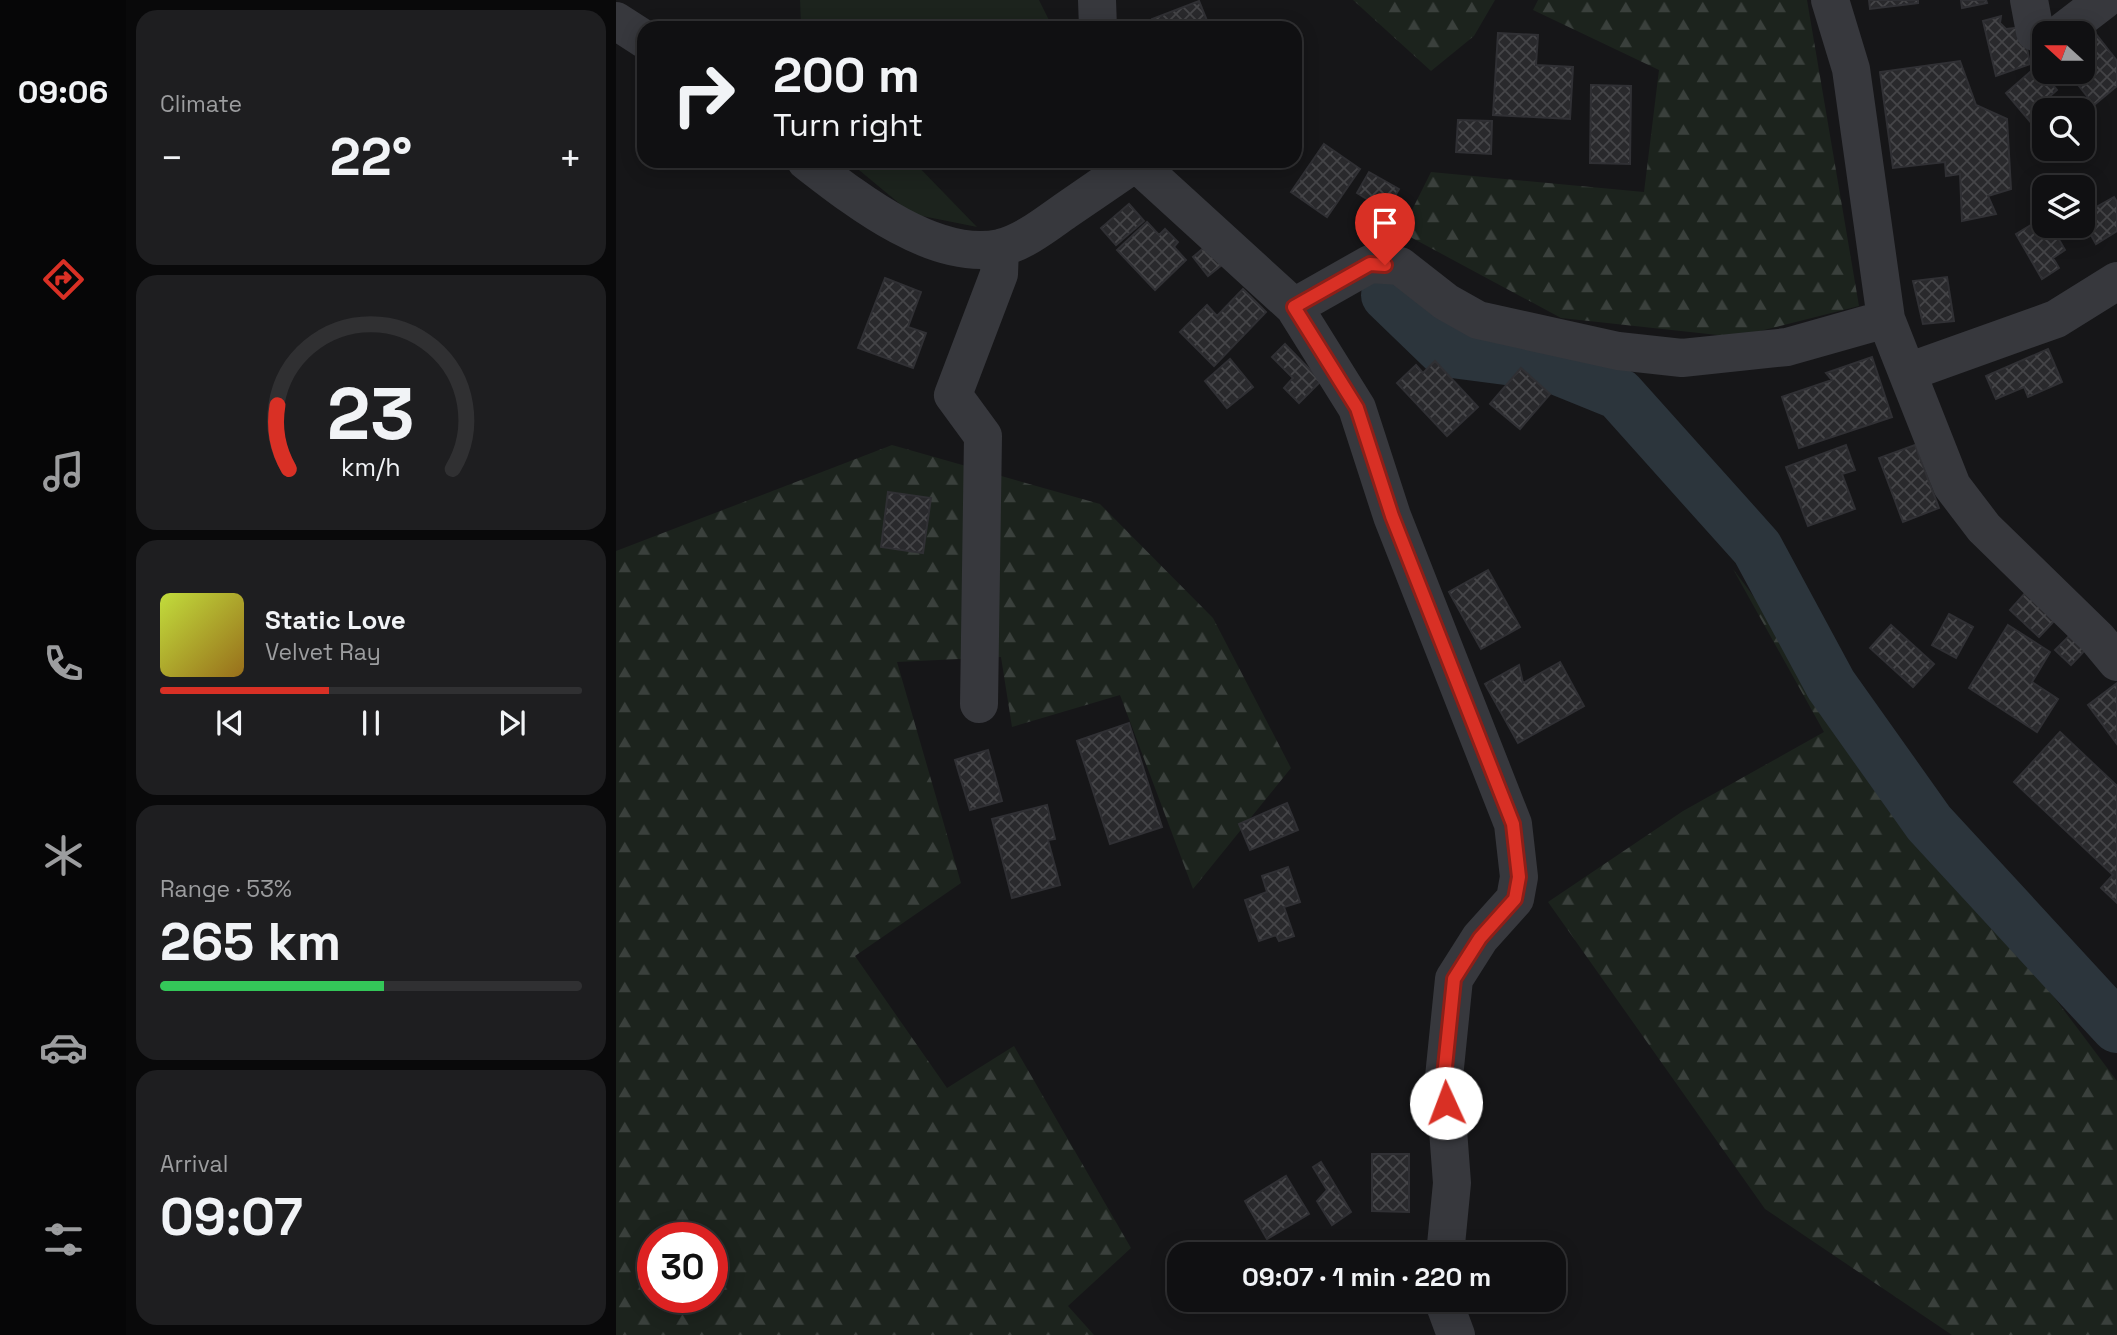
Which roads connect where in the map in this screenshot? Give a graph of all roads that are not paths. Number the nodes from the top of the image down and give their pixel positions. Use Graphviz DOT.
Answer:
graph roads {
  1 [pos="624,0"];
  2 [pos="1097,0"];
  3 [pos="1829,0"];
  4 [pos="2029,0"];
  5 [pos="2104,0"];
  6 [pos="616,21"];
  7 [pos="1098,21"];
  8 [pos="2033,21"];
  9 [pos="2076,21"];
  10 [pos="637,34"];
  11 [pos="815,168"];
  12 [pos="1126,168"];
  13 [pos="1142,168"];
  14 [pos="1000,247"];
  15 [pos="2117,281"];
  16 [pos="1294,307"];
  17 [pos="1886,319"];
  18 [pos="1908,372"];
  19 [pos="2117,662"];
  20 [pos="979,704"];
  21 [pos="1446,1242"];
  22 [pos="1447,1312"];
  23 [pos="1455,1335"];
  1 -- 6 [label="street"];
  2 -- 7 [label="street"];
  3 -- 17 [label="street"];
  4 -- 8 [label="street"];
  5 -- 9 [label="street"];
  6 -- 10 [label="street"];
  11 -- 14 [label="street"];
  12 -- 14 [label="street"];
  13 -- 16 [label="street"];
  14 -- 20 [label="street"];
  15 -- 18 [label="street"];
  16 -- 17 [label="street"];
  16 -- 21 [label="street"];
  17 -- 18 [label="street"];
  18 -- 19 [label="street"];
  22 -- 23 [label="street"];
}
